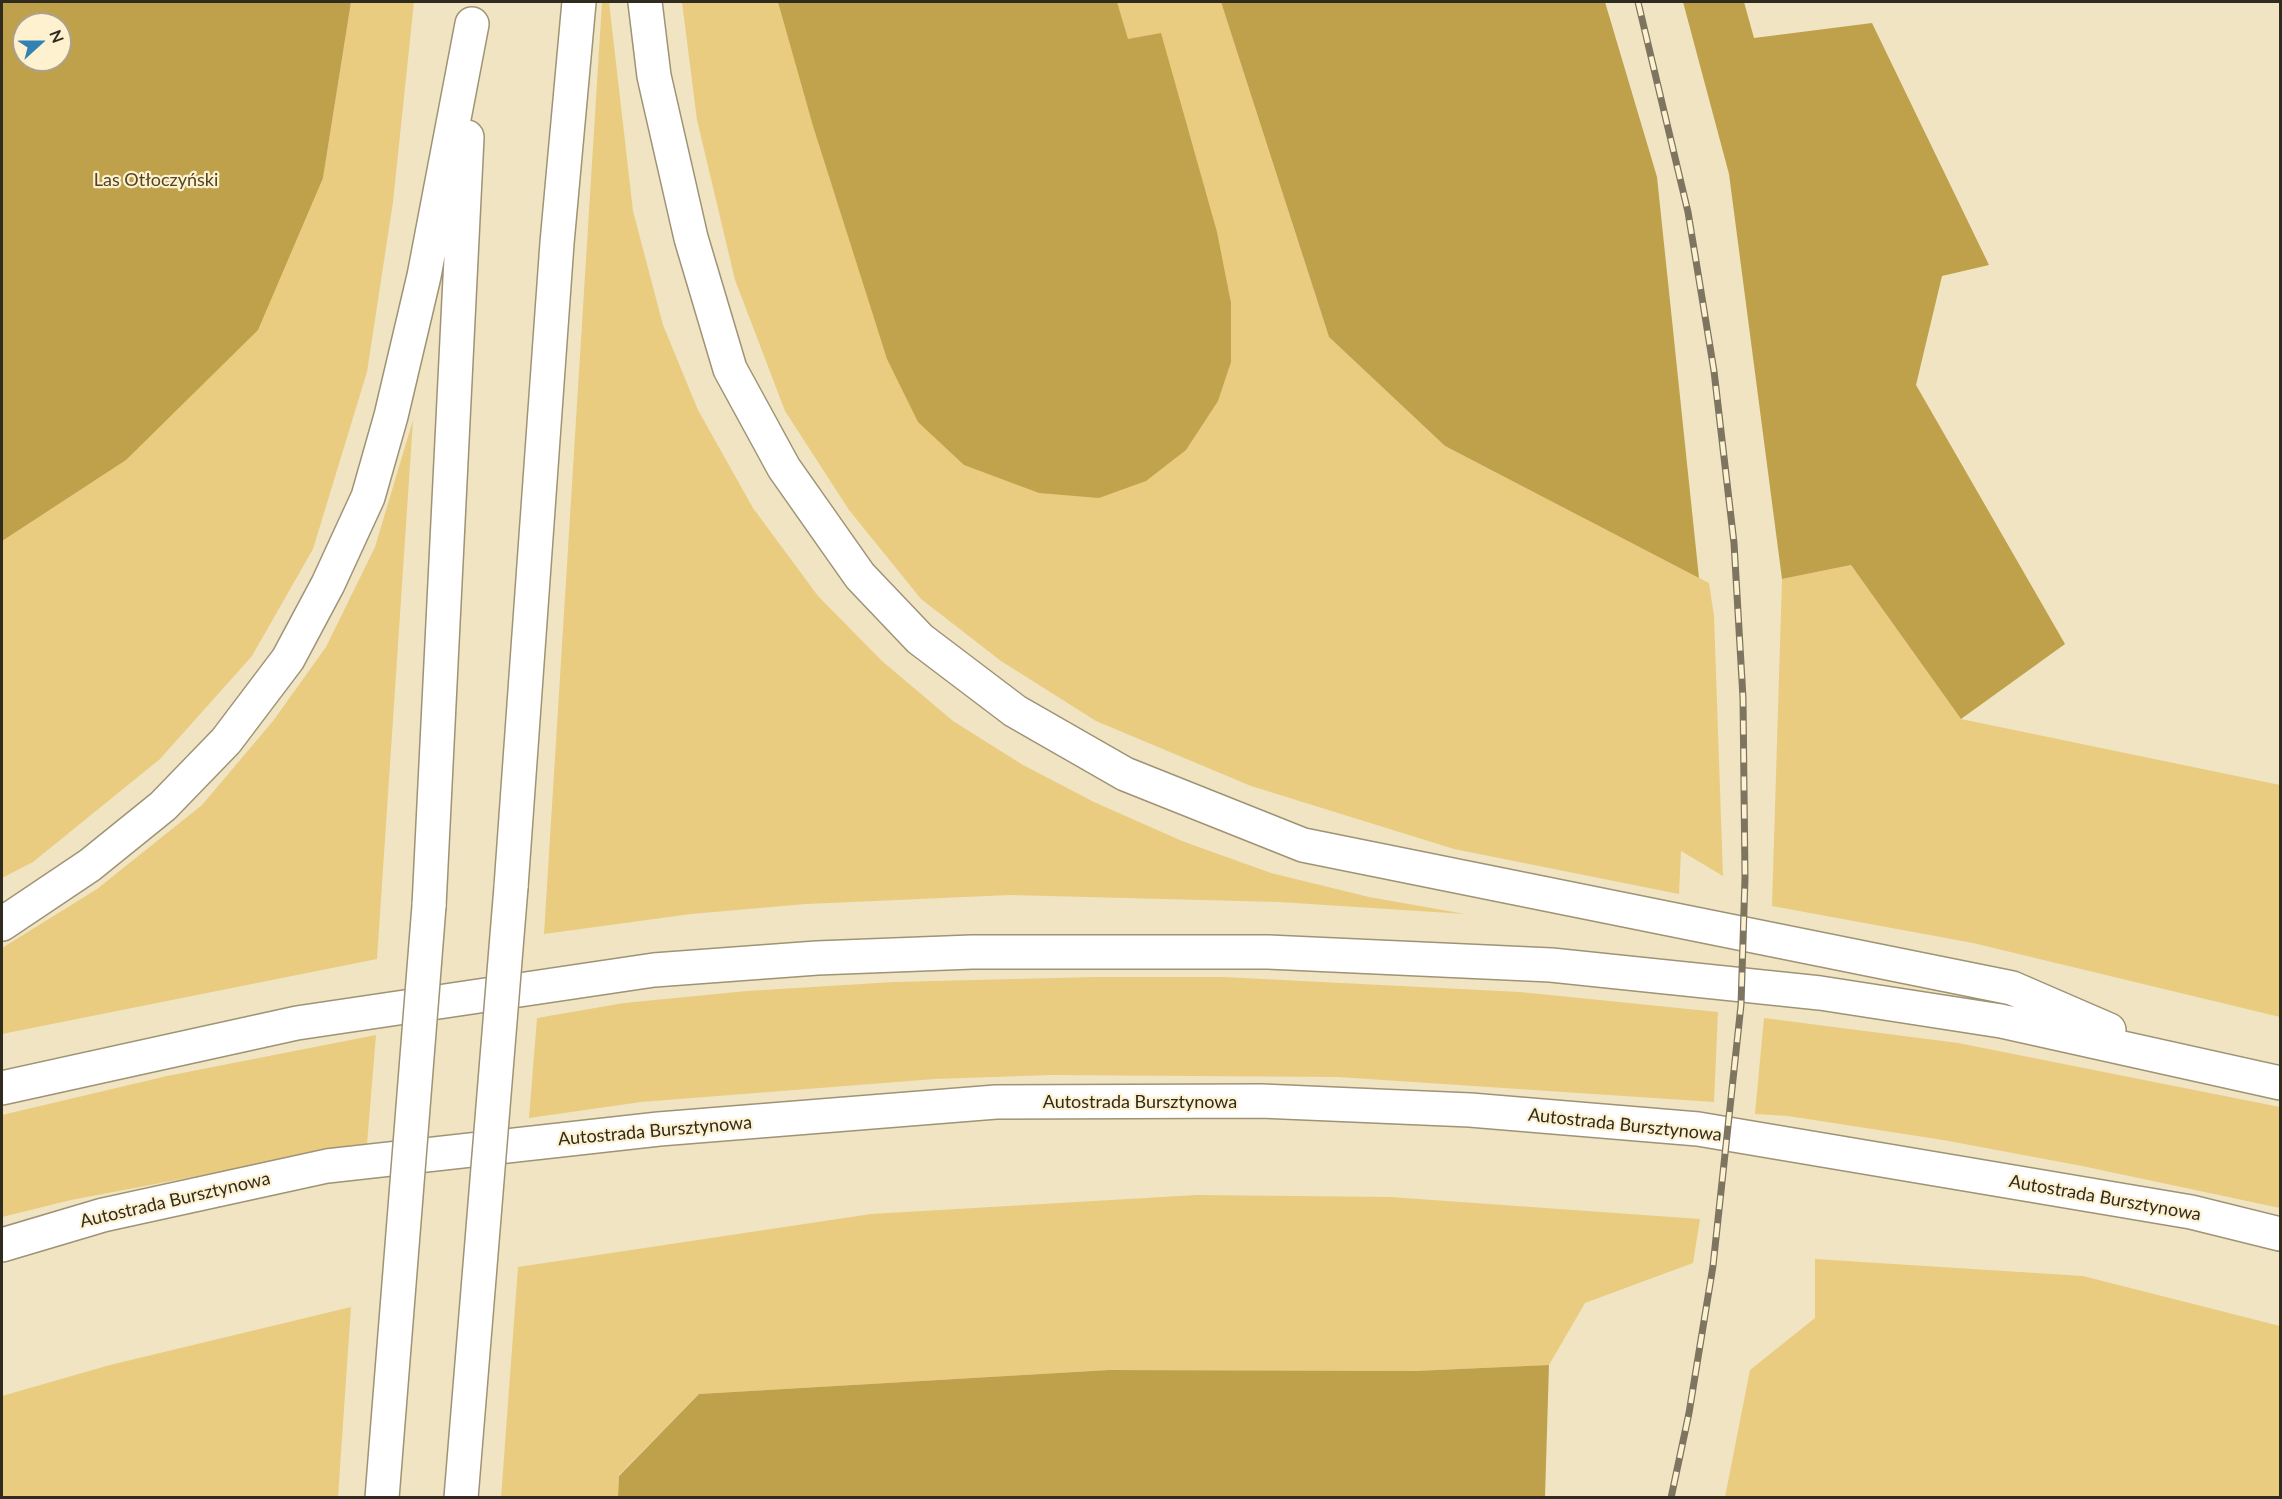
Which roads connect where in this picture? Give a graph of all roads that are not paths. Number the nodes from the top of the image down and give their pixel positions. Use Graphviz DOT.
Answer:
graph roads {
  1 [pos="579,2"];
  2 [pos="645,2"];
  3 [pos="473,13"];
  4 [pos="2,924"];
  5 [pos="2176,1059"];
  6 [pos="2280,1083"];
  7 [pos="2,1088"];
  8 [pos="2280,1234"];
  9 [pos="2,1245"];
  10 [pos="382,1497"];
  11 [pos="461,1497"];
  1 -- 11 [label="highway, bridge"];
  2 -- 5 [label="highway"];
  3 -- 4 [label="highway"];
  3 -- 10 [label="highway, bridge"];
  5 -- 6 [label="highway"];
  5 -- 7 [label="highway"];
  8 -- 9 [label="highway, Autostrada Bursztynowa"];
}
